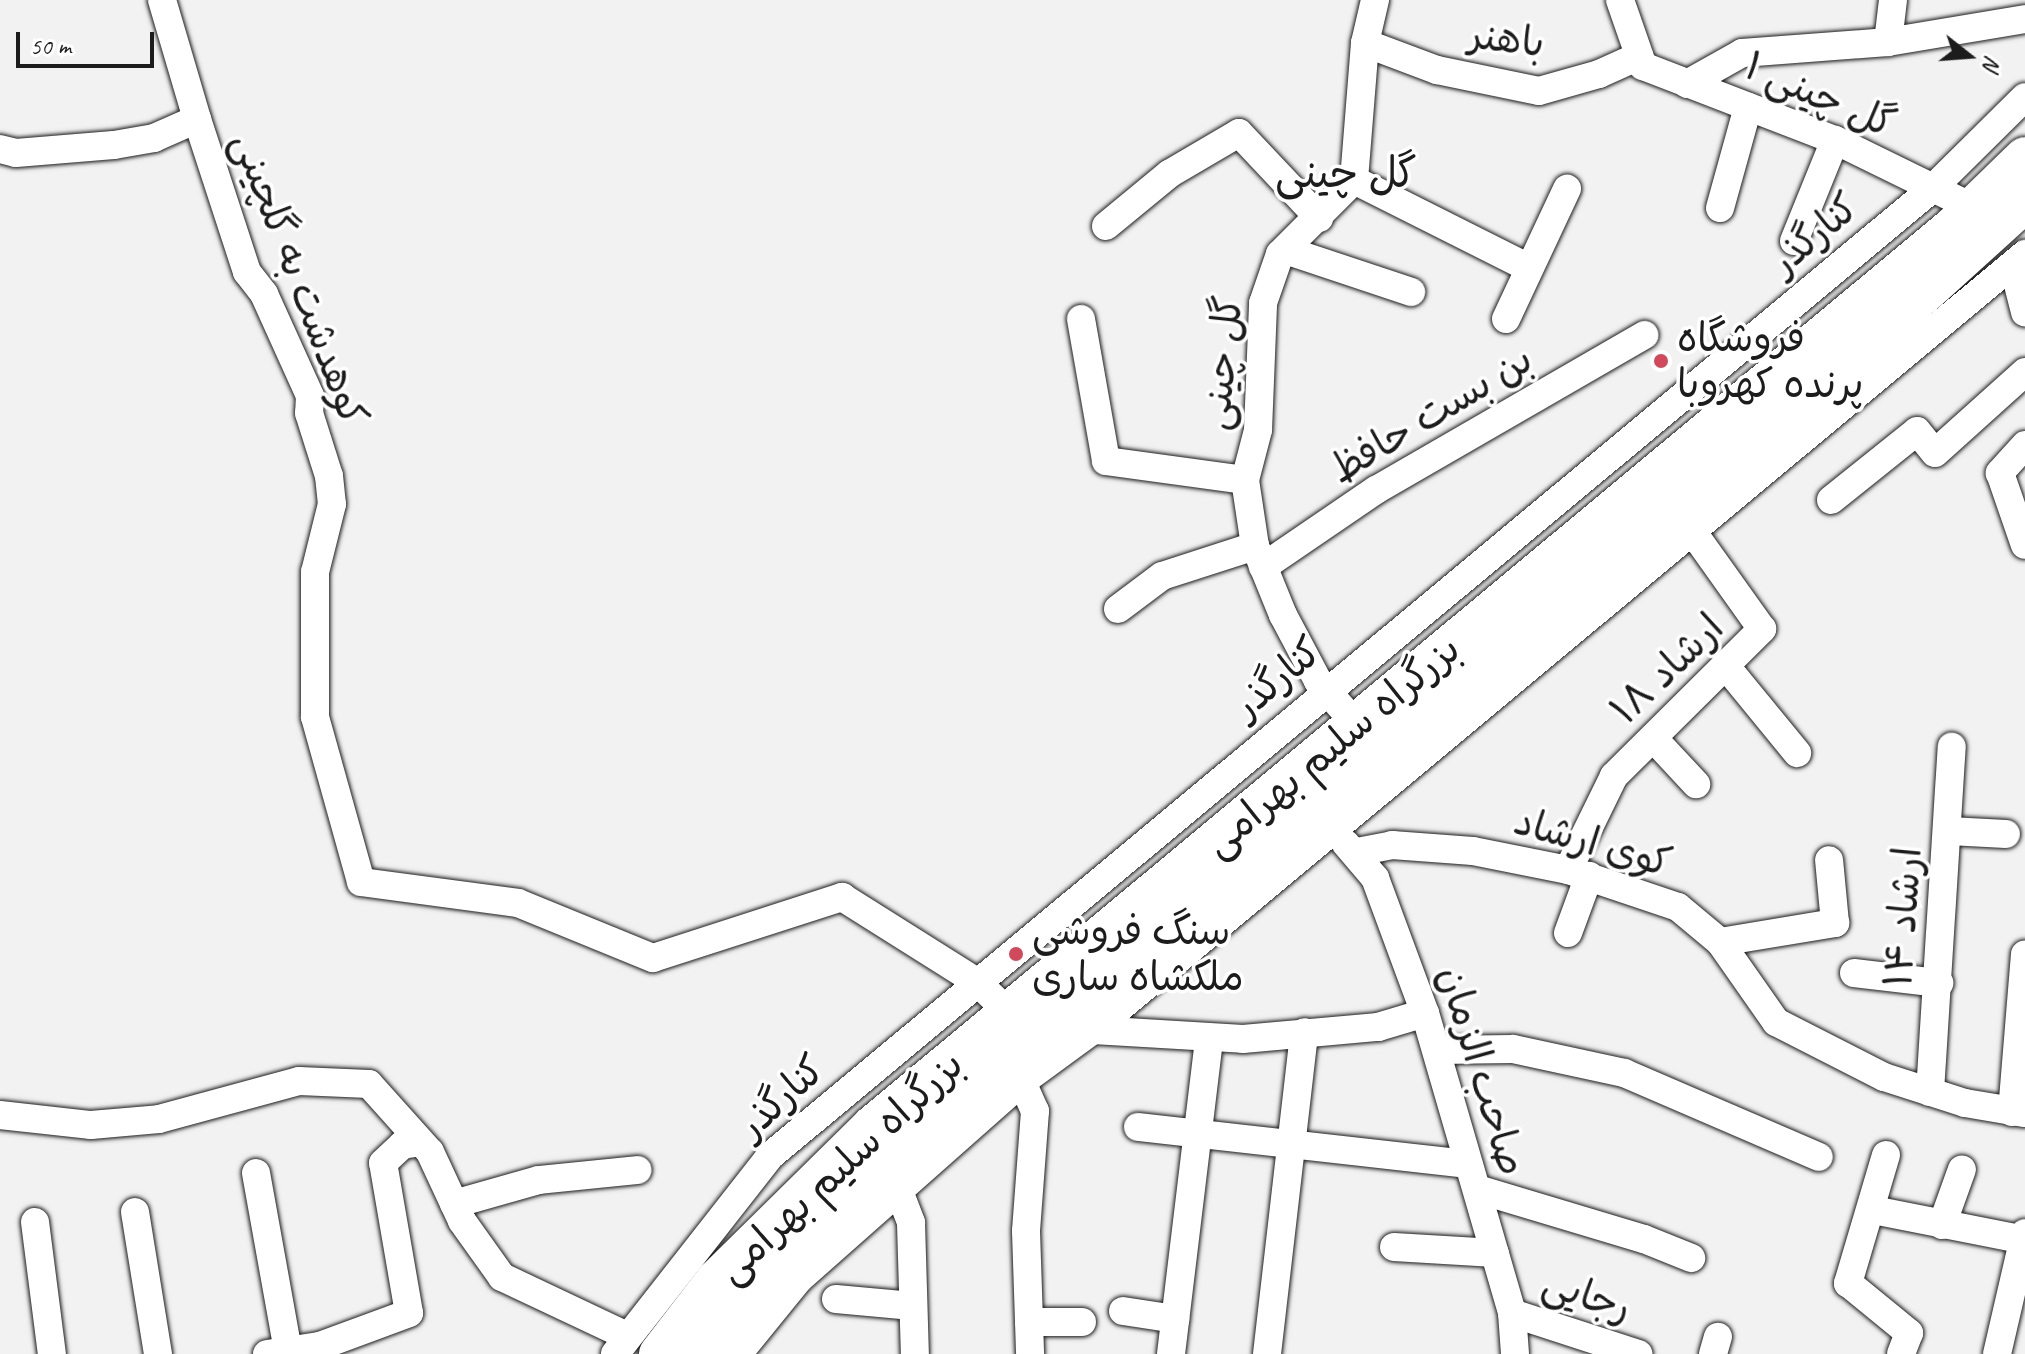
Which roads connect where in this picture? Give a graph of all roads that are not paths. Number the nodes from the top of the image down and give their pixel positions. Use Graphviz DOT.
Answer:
graph roads {
  1 [pos="162,0"];
  2 [pos="1375,0"];
  3 [pos="1620,0"];
  4 [pos="1893,0"];
  5 [pos="2025,19"];
  6 [pos="1888,42"];
  7 [pos="1365,43"];
  8 [pos="1639,56"];
  9 [pos="1687,84"];
  10 [pos="2025,97"];
  11 [pos="1748,107"];
  12 [pos="197,119"];
  13 [pos="1835,140"];
  14 [pos="0,149"];
  15 [pos="2025,157"];
  16 [pos="1354,180"];
  17 [pos="1933,188"];
  18 [pos="1567,189"];
  19 [pos="2025,202"];
  20 [pos="1720,208"];
  21 [pos="1974,208"];
  22 [pos="1319,218"];
  23 [pos="1106,226"];
  24 [pos="1794,241"];
  25 [pos="1285,250"];
  26 [pos="2021,264"];
  27 [pos="1529,268"];
  28 [pos="1411,292"];
  29 [pos="2025,312"];
  30 [pos="1081,319"];
  31 [pos="1506,319"];
  32 [pos="1644,335"];
  33 [pos="1904,335"];
  34 [pos="2025,372"];
  35 [pos="2025,445"];
  36 [pos="1245,480"];
  37 [pos="1831,500"];
  38 [pos="1683,518"];
  39 [pos="2025,545"];
  40 [pos="1259,556"];
  41 [pos="1118,609"];
  42 [pos="1725,665"];
  43 [pos="1325,690"];
  44 [pos="1433,706"];
  45 [pos="1357,725"];
  46 [pos="1654,739"];
  47 [pos="1952,747"];
  48 [pos="1797,753"];
  49 [pos="1418,759"];
  50 [pos="1696,784"];
  51 [pos="1949,831"];
  52 [pos="1331,832"];
  53 [pos="2006,834"];
  54 [pos="1357,852"];
  55 [pos="1251,858"];
  56 [pos="1829,860"];
  57 [pos="1578,873"];
  58 [pos="1568,933"];
  59 [pos="1720,942"];
  60 [pos="2025,955"];
  61 [pos="1854,973"];
  62 [pos="977,982"];
  63 [pos="1939,983"];
  64 [pos="1009,1013"];
  65 [pos="1425,1013"];
  66 [pos="1093,1030"];
  67 [pos="1304,1032"];
  68 [pos="1209,1039"];
  69 [pos="1437,1050"];
  70 [pos="1022,1082"];
  71 [pos="1930,1092"];
  72 [pos="2019,1112"];
  73 [pos="0,1115"];
  74 [pos="1138,1127"];
  75 [pos="1195,1135"];
  76 [pos="420,1142"];
  77 [pos="1292,1144"];
  78 [pos="1886,1155"];
  79 [pos="1819,1157"];
  80 [pos="1962,1169"];
  81 [pos="637,1170"];
  82 [pos="256,1173"];
  83 [pos="1473,1176"];
  84 [pos="899,1191"];
  85 [pos="454,1204"];
  86 [pos="1873,1210"];
  87 [pos="135,1212"];
  88 [pos="35,1222"];
  89 [pos="1942,1225"];
  90 [pos="2024,1237"];
  91 [pos="1394,1247"];
  92 [pos="1495,1253"];
  93 [pos="1691,1258"];
  94 [pos="836,1299"];
  95 [pos="913,1306"];
  96 [pos="1123,1311"];
  97 [pos="1512,1313"];
  98 [pos="1175,1319"];
  99 [pos="1029,1322"];
  100 [pos="1082,1322"];
  101 [pos="634,1348"];
  102 [pos="277,1352"];
  103 [pos="52,1354"];
  104 [pos="158,1354"];
  105 [pos="703,1354"];
  106 [pos="738,1354"];
  107 [pos="915,1354"];
  108 [pos="1030,1354"];
  109 [pos="1171,1354"];
  110 [pos="1267,1354"];
  111 [pos="1515,1354"];
  112 [pos="1638,1354"];
  113 [pos="1901,1354"];
  114 [pos="1997,1354"];
  1 -- 12 [label="street"];
  2 -- 7 [label="street"];
  3 -- 8 [label="street"];
  4 -- 6 [label="street"];
  5 -- 6 [label="street"];
  6 -- 9 [label="street"];
  7 -- 8 [label="street, باهنر"];
  7 -- 16 [label="street"];
  8 -- 9 [label="street, گل چینی ۱"];
  9 -- 11 [label="street, گل چینی ۱"];
  10 -- 17 [label="street, کنارگذر"];
  11 -- 13 [label="street, گل چینی ۱"];
  11 -- 20 [label="street"];
  12 -- 14 [label="street, کوهدشت به گلچینی"];
  12 -- 62 [label="street, کوهدشت به گلچینی"];
  13 -- 17 [label="street, گل چینی ۱"];
  13 -- 24 [label="street"];
  15 -- 21 [label="highway, بزرگراه سلیم بهرامی"];
  16 -- 22 [label="street, گل چینی"];
  16 -- 27 [label="street"];
  17 -- 21 [label="street, گل چینی ۱"];
  17 -- 43 [label="street, کنارگذر"];
  18 -- 27 [label="street"];
  19 -- 33 [label="highway, بزرگراه سلیم بهرامی"];
  21 -- 45 [label="highway, بزرگراه سلیم بهرامی"];
  22 -- 23 [label="street"];
  22 -- 25 [label="street, گل چینی"];
  25 -- 28 [label="street"];
  25 -- 36 [label="street, گل چینی"];
  26 -- 29 [label="street"];
  26 -- 33 [label="street"];
  27 -- 31 [label="street"];
  30 -- 36 [label="street"];
  32 -- 40 [label="street, بن بست حافظ"];
  33 -- 38 [label="highway, بزرگراه سلیم بهرامی"];
  34 -- 37 [label="street"];
  35 -- 39 [label="street"];
  36 -- 40 [label="street"];
  38 -- 42 [label="street, ارشاد ۱۸"];
  38 -- 44 [label="highway, بزرگراه سلیم بهرامی"];
  38 -- 49 [label="street"];
  40 -- 41 [label="street, بن بست حافظ"];
  40 -- 43 [label="street"];
  42 -- 46 [label="street, ارشاد ۱۸"];
  42 -- 48 [label="street"];
  43 -- 45 [label="street"];
  43 -- 62 [label="street, کنارگذر"];
  44 -- 49 [label="street"];
  44 -- 55 [label="highway, بزرگراه سلیم بهرامی"];
  45 -- 64 [label="highway, بزرگراه سلیم بهرامی"];
  46 -- 50 [label="street"];
  46 -- 57 [label="street, ارشاد ۱۸"];
  47 -- 51 [label="street, ارشاد ۱۴"];
  49 -- 52 [label="street"];
  51 -- 53 [label="street"];
  51 -- 63 [label="street, ارشاد ۱۴"];
  52 -- 54 [label="street, صاحب الزمان"];
  52 -- 55 [label="street"];
  52 -- 66 [label="street"];
  54 -- 57 [label="street, کوی ارشاد"];
  54 -- 65 [label="street, صاحب الزمان"];
  55 -- 105 [label="highway, بزرگراه سلیم بهرامی"];
  56 -- 59 [label="street"];
  57 -- 58 [label="street, ارشاد ۱۸"];
  57 -- 59 [label="street, کوی ارشاد"];
  59 -- 71 [label="street, کوی ارشاد"];
  60 -- 72 [label="street"];
  61 -- 63 [label="street"];
  62 -- 64 [label="street"];
  62 -- 101 [label="street, کنارگذر"];
  63 -- 71 [label="street, ارشاد ۱۴"];
  64 -- 101 [label="highway, بزرگراه سلیم بهرامی"];
  65 -- 67 [label="street"];
  65 -- 69 [label="street, صاحب الزمان"];
  66 -- 68 [label="street"];
  66 -- 70 [label="street"];
  67 -- 68 [label="street"];
  67 -- 77 [label="street"];
  68 -- 75 [label="street"];
  69 -- 79 [label="street"];
  69 -- 83 [label="street, صاحب الزمان"];
  70 -- 84 [label="street"];
  70 -- 99 [label="street"];
  71 -- 72 [label="street, کوی ارشاد"];
  73 -- 76 [label="street"];
  74 -- 75 [label="street"];
  75 -- 77 [label="street"];
  75 -- 98 [label="street"];
  76 -- 85 [label="street"];
  76 -- 102 [label="street"];
  77 -- 83 [label="street"];
  77 -- 110 [label="street"];
  78 -- 86 [label="street"];
  80 -- 89 [label="street"];
  81 -- 85 [label="street"];
  82 -- 102 [label="street"];
  83 -- 92 [label="street, صاحب الزمان"];
  83 -- 93 [label="street"];
  84 -- 95 [label="street"];
  84 -- 106 [label="street"];
  85 -- 101 [label="street"];
  86 -- 89 [label="street"];
  86 -- 113 [label="street"];
  87 -- 104 [label="street"];
  88 -- 103 [label="street"];
  89 -- 90 [label="street"];
  90 -- 114 [label="street"];
  91 -- 92 [label="street"];
  92 -- 97 [label="street, صاحب الزمان"];
  94 -- 95 [label="street"];
  95 -- 107 [label="street"];
  96 -- 98 [label="street"];
  97 -- 111 [label="street, صاحب الزمان"];
  97 -- 112 [label="street, رجایی"];
  98 -- 109 [label="street"];
  99 -- 100 [label="street"];
  99 -- 108 [label="street"];
}
